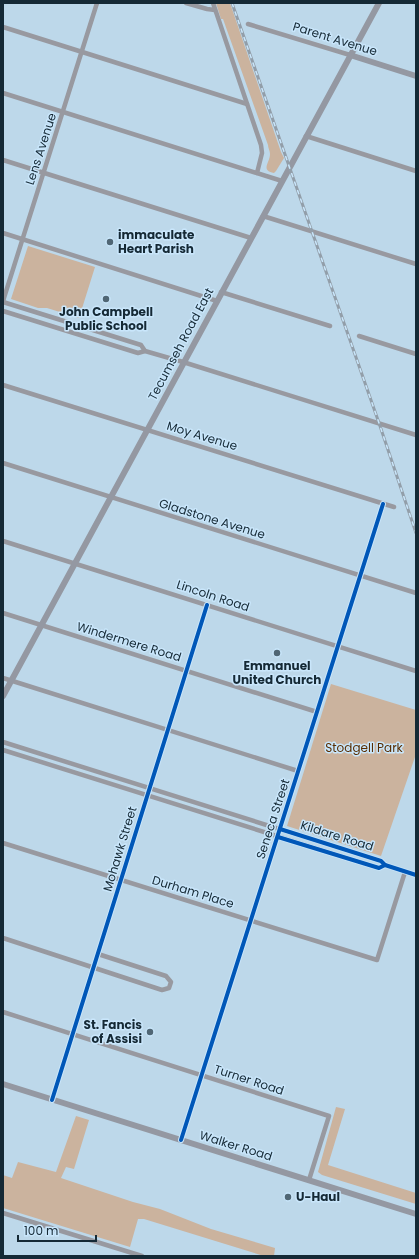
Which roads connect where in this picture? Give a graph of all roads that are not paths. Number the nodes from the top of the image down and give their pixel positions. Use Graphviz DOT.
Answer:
graph roads {
  1 [pos="97,3"];
  2 [pos="186,3"];
  3 [pos="213,3"];
  4 [pos="379,3"];
  5 [pos="215,10"];
  6 [pos="248,24"];
  7 [pos="3,27"];
  8 [pos="82,52"];
  9 [pos="350,55"];
  10 [pos="416,76"];
  11 [pos="3,93"];
  12 [pos="248,104"];
  13 [pos="63,112"];
  14 [pos="306,136"];
  15 [pos="3,160"];
  16 [pos="416,171"];
  17 [pos="44,173"];
  18 [pos="257,173"];
  19 [pos="282,180"];
  20 [pos="263,216"];
  21 [pos="3,233"];
  22 [pos="251,238"];
  23 [pos="23,239"];
  24 [pos="416,264"];
  25 [pos="221,292"];
  26 [pos="217,301"];
  27 [pos="3,302"];
  28 [pos="3,311"];
  29 [pos="330,326"];
  30 [pos="359,336"];
  31 [pos="145,351"];
  32 [pos="416,354"];
  33 [pos="184,362"];
  34 [pos="3,385"];
  35 [pos="147,429"];
  36 [pos="416,435"];
  37 [pos="3,464"];
  38 [pos="110,497"];
  39 [pos="383,504"];
  40 [pos="394,507"];
  41 [pos="3,541"];
  42 [pos="75,563"];
  43 [pos="360,576"];
  44 [pos="416,593"];
  45 [pos="207,605"];
  46 [pos="3,613"];
  47 [pos="41,625"];
  48 [pos="338,646"];
  49 [pos="186,671"];
  50 [pos="416,671"];
  51 [pos="3,678"];
  52 [pos="11,680"];
  53 [pos="3,696"];
  54 [pos="317,712"];
  55 [pos="168,730"];
  56 [pos="3,742"];
  57 [pos="3,750"];
  58 [pos="86,767"];
  59 [pos="298,771"];
  60 [pos="84,776"];
  61 [pos="150,787"];
  62 [pos="147,796"];
  63 [pos="280,829"];
  64 [pos="278,837"];
  65 [pos="3,843"];
  66 [pos="385,866"];
  67 [pos="405,872"];
  68 [pos="416,875"];
  69 [pos="121,880"];
  70 [pos="251,921"];
  71 [pos="3,938"];
  72 [pos="98,954"];
  73 [pos="94,968"];
  74 [pos="3,1012"];
  75 [pos="73,1034"];
  76 [pos="202,1075"];
  77 [pos="3,1084"];
  78 [pos="52,1100"];
  79 [pos="181,1140"];
  80 [pos="309,1180"];
  81 [pos="3,1212"];
  82 [pos="416,1214"];
  83 [pos="127,1254"];
  84 [pos="142,1256"];
  1 -- 8 [label="street, Lens Avenue"];
  2 -- 5 [label="street"];
  3 -- 5 [label="street"];
  4 -- 9 [label="main road, Tecumseh Road East"];
  5 -- 12 [label="street"];
  6 -- 9 [label="street, Parent Avenue"];
  7 -- 8 [label="street"];
  8 -- 12 [label="street"];
  8 -- 13 [label="street, Lens Avenue"];
  9 -- 10 [label="main road, Parent Avenue"];
  9 -- 14 [label="main road, Tecumseh Road East"];
  11 -- 13 [label="street"];
  12 -- 18 [label="street"];
  13 -- 17 [label="street, Lens Avenue"];
  13 -- 18 [label="street"];
  14 -- 16 [label="street"];
  14 -- 19 [label="main road, Tecumseh Road East"];
  15 -- 17 [label="street"];
  17 -- 22 [label="street"];
  17 -- 23 [label="street, Lens Avenue"];
  18 -- 19 [label="street"];
  19 -- 20 [label="main road, Tecumseh Road East"];
  20 -- 22 [label="main road, Tecumseh Road East"];
  20 -- 24 [label="street"];
  21 -- 23 [label="street"];
  22 -- 25 [label="main road, Tecumseh Road East"];
  23 -- 26 [label="street"];
  23 -- 27 [label="street, Lens Avenue"];
  25 -- 26 [label="main road, Tecumseh Road East"];
  25 -- 29 [label="street"];
  26 -- 33 [label="main road, Tecumseh Road East"];
  27 -- 31 [label="street"];
  28 -- 31 [label="street"];
  30 -- 32 [label="street"];
  31 -- 33 [label="street"];
  33 -- 35 [label="main road, Tecumseh Road East"];
  33 -- 36 [label="street"];
  34 -- 35 [label="street, Moy Avenue"];
  35 -- 38 [label="main road, Tecumseh Road East"];
  35 -- 39 [label="street, Moy Avenue"];
  37 -- 38 [label="street, Gladstone Avenue"];
  38 -- 42 [label="main road, Tecumseh Road East"];
  38 -- 43 [label="street, Gladstone Avenue"];
  39 -- 40 [label="street, Moy Avenue"];
  39 -- 43 [label="street, Seneca Street"];
  41 -- 42 [label="street, Lincoln Road"];
  42 -- 45 [label="street, Lincoln Road"];
  42 -- 47 [label="main road, Tecumseh Road East"];
  43 -- 44 [label="street, Gladstone Avenue"];
  43 -- 48 [label="street, Seneca Street"];
  45 -- 48 [label="street, Lincoln Road"];
  45 -- 49 [label="street, Mohawk Street"];
  46 -- 47 [label="street, Windermere Road"];
  47 -- 49 [label="street, Windermere Road"];
  47 -- 52 [label="main road, Tecumseh Road East"];
  48 -- 50 [label="street, Lincoln Road"];
  48 -- 54 [label="street, Seneca Street"];
  49 -- 54 [label="street, Windermere Road"];
  49 -- 55 [label="street, Mohawk Street"];
  51 -- 52 [label="street"];
  52 -- 53 [label="main road, Tecumseh Road East"];
  52 -- 55 [label="street"];
  54 -- 59 [label="street, Seneca Street"];
  55 -- 59 [label="street"];
  55 -- 61 [label="street, Mohawk Street"];
  56 -- 58 [label="street, Kildare Road"];
  57 -- 60 [label="street, Kildare Road"];
  58 -- 60 [label="street"];
  58 -- 61 [label="street, Kildare Road"];
  59 -- 63 [label="street, Seneca Street"];
  60 -- 62 [label="street, Kildare Road"];
  61 -- 62 [label="street, Mohawk Street"];
  61 -- 63 [label="street, Kildare Road"];
  62 -- 64 [label="street, Kildare Road"];
  62 -- 69 [label="street, Mohawk Street"];
  63 -- 64 [label="street, Seneca Street"];
  63 -- 66 [label="street, Kildare Road"];
  64 -- 66 [label="street, Kildare Road"];
  64 -- 70 [label="street, Seneca Street"];
  65 -- 69 [label="street, Durham Place"];
  66 -- 67 [label="street, Kildare Road"];
  67 -- 68 [label="street, Kildare Road"];
  67 -- 70 [label="street, Durham Place"];
  69 -- 70 [label="street, Durham Place"];
  69 -- 72 [label="street, Mohawk Street"];
  70 -- 76 [label="street, Seneca Street"];
  71 -- 73 [label="street"];
  72 -- 73 [label="street, Mohawk Street"];
  72 -- 73 [label="street"];
  73 -- 75 [label="street, Mohawk Street"];
  74 -- 75 [label="street, Turner Road"];
  75 -- 76 [label="street, Turner Road"];
  75 -- 78 [label="street, Mohawk Street"];
  76 -- 79 [label="street, Seneca Street"];
  76 -- 80 [label="street, Turner Road"];
  77 -- 78 [label="main road, Walker Road"];
  78 -- 79 [label="main road, Walker Road"];
  79 -- 80 [label="main road, Walker Road"];
  80 -- 82 [label="main road, Walker Road"];
  81 -- 83 [label="street"];
  83 -- 84 [label="street"];
}
